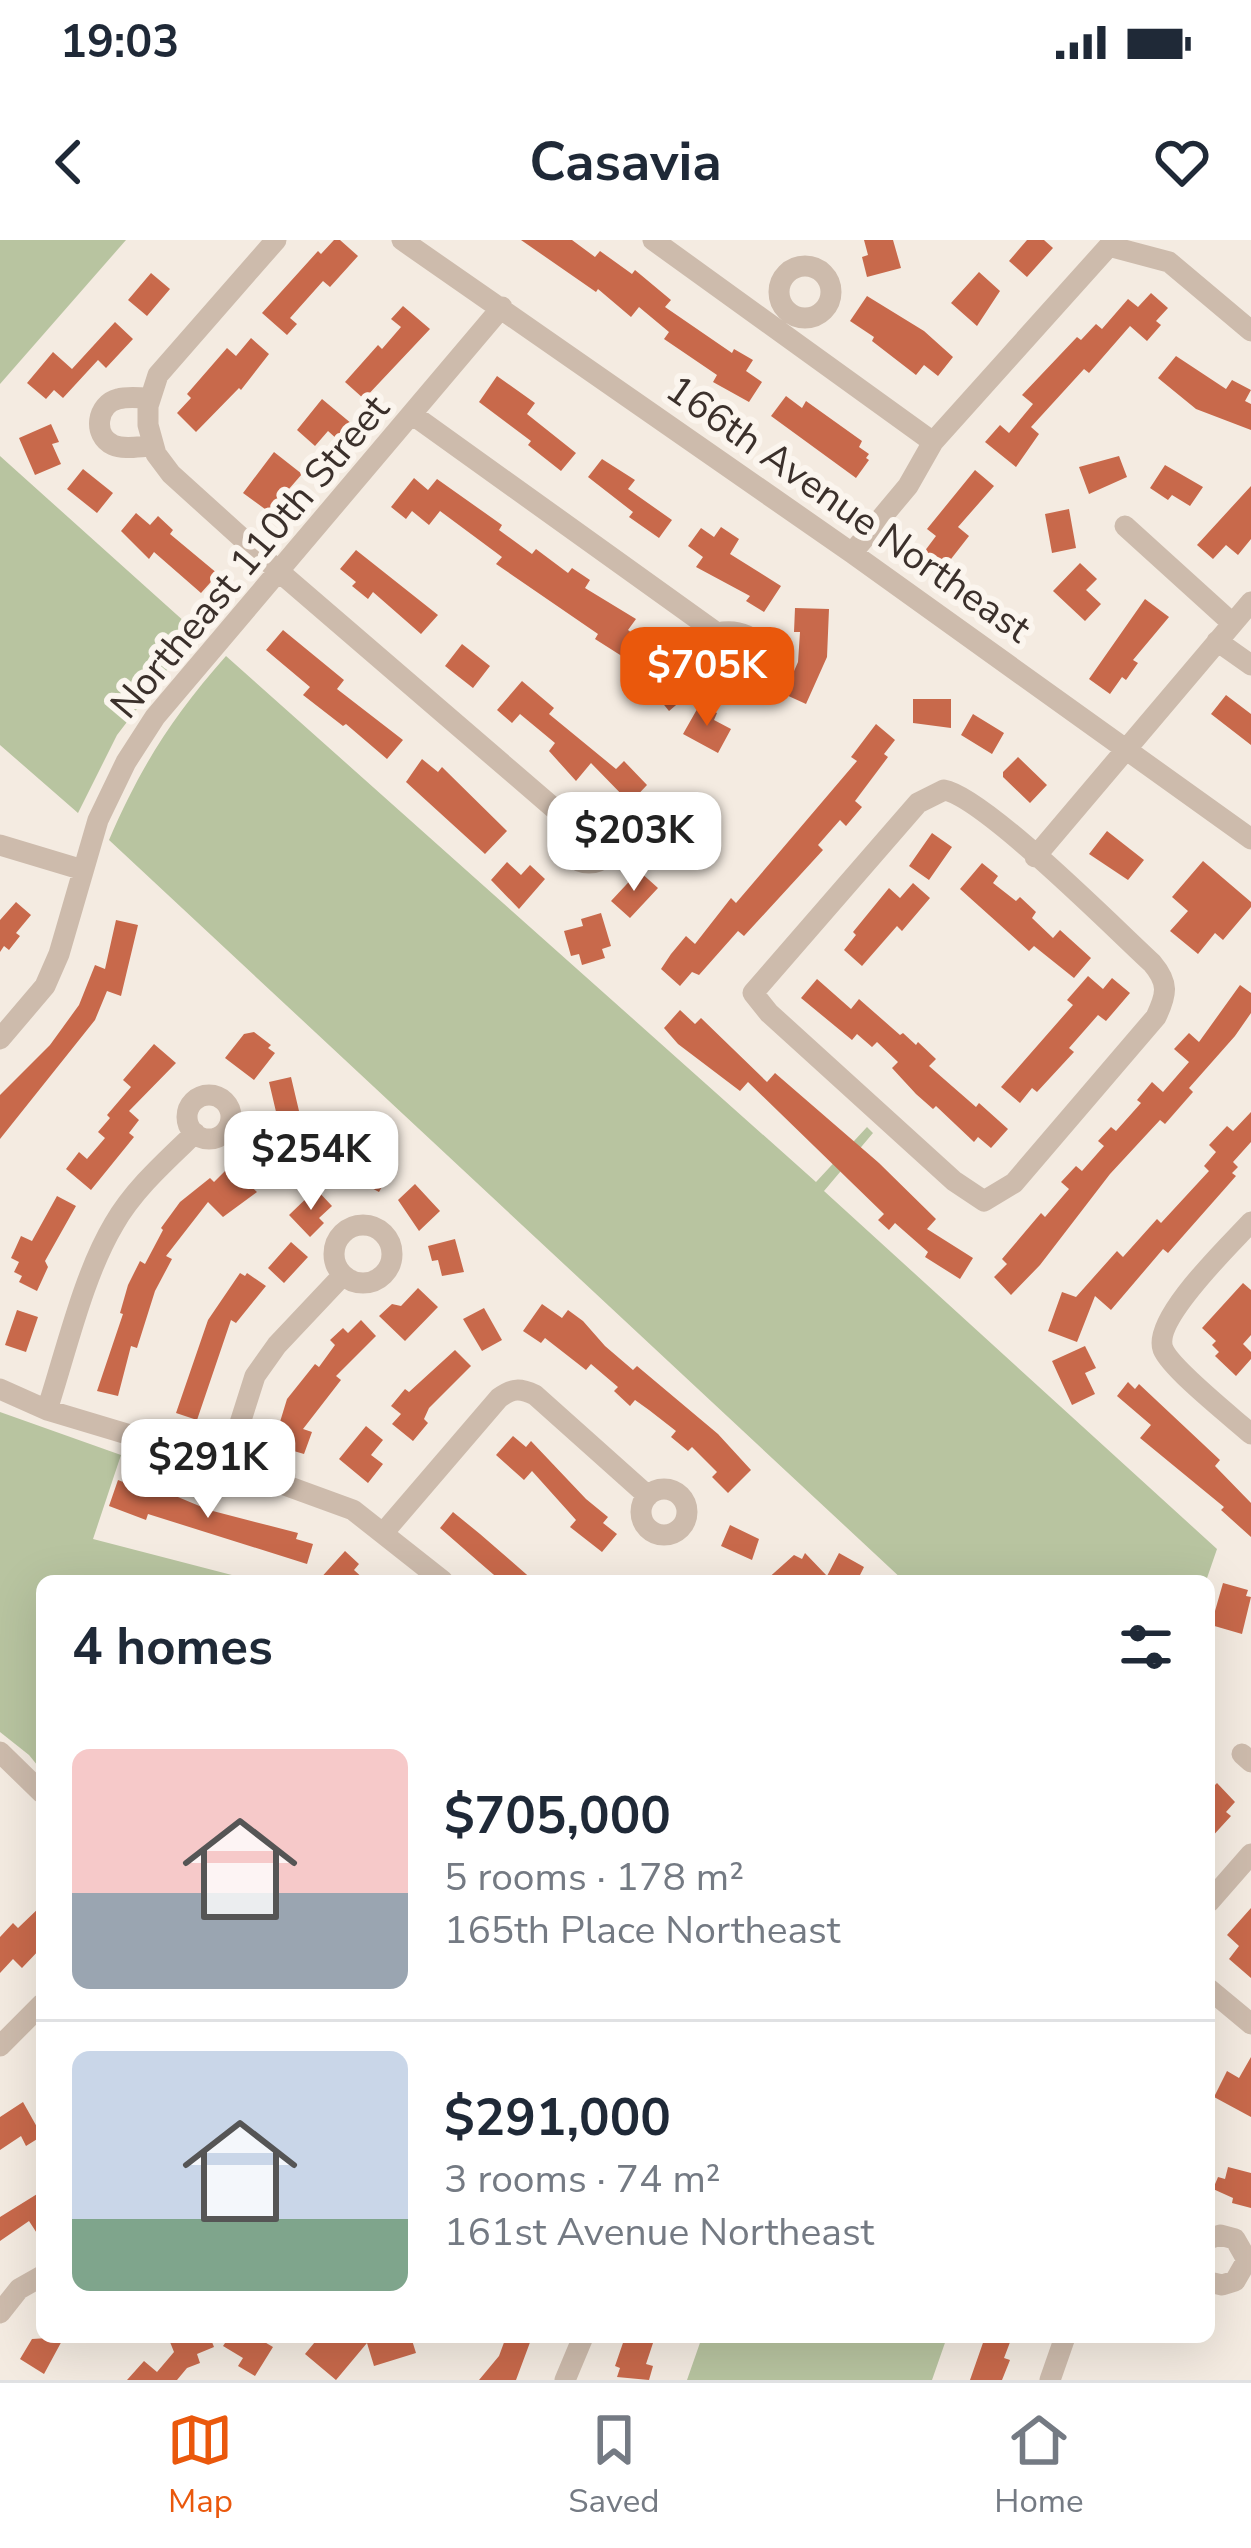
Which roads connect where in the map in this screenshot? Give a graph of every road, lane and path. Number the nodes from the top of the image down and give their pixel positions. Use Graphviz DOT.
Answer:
graph roads {
  1 [pos="276,240"];
  2 [pos="402,240"];
  3 [pos="653,240"];
  4 [pos="1108,243"];
  5 [pos="502,307"];
  6 [pos="1251,331"];
  7 [pos="149,398"];
  8 [pos="412,416"];
  9 [pos="150,435"];
  10 [pos="933,442"];
  11 [pos="1125,526"];
  12 [pos="852,553"];
  13 [pos="276,569"];
  14 [pos="1251,602"];
  15 [pos="1225,632"];
  16 [pos="717,633"];
  17 [pos="1251,665"];
  18 [pos="1124,749"];
  19 [pos="572,823"];
  20 [pos="1251,839"];
  21 [pos="0,845"];
  22 [pos="1035,856"];
  23 [pos="82,870"];
  24 [pos="0,1039"];
  25 [pos="195,1132"];
  26 [pos="1251,1222"];
  27 [pos="343,1275"];
  28 [pos="0,1389"];
  29 [pos="47,1410"];
  30 [pos="1251,1434"];
  31 [pos="226,1464"];
  32 [pos="648,1496"];
  33 [pos="384,1532"];
  34 [pos="436,1575"];
  35 [pos="5,1763"];
  36 [pos="36,1788"];
  37 [pos="1251,1855"];
  38 [pos="1215,1895"];
  39 [pos="1215,1995"];
  40 [pos="36,2010"];
  41 [pos="1251,2024"];
  42 [pos="0,2046"];
  43 [pos="1215,2237"];
  44 [pos="36,2279"];
  45 [pos="1215,2283"];
  46 [pos="0,2313"];
  47 [pos="581,2343"];
  48 [pos="1063,2343"];
  49 [pos="565,2380"];
  50 [pos="1050,2380"];
  1 -- 7 [label="street"];
  2 -- 5 [label="street, 166th Avenue Northeast"];
  3 -- 10 [label="street"];
  4 -- 6 [label="street"];
  4 -- 10 [label="street"];
  5 -- 8 [label="street, Northeast 110th Street"];
  5 -- 12 [label="street, 166th Avenue Northeast"];
  7 -- 9 [label="street"];
  7 -- 9 [label="street"];
  8 -- 13 [label="street, Northeast 110th Street"];
  8 -- 16 [label="street"];
  9 -- 13 [label="street"];
  10 -- 12 [label="street"];
  11 -- 15 [label="street"];
  12 -- 18 [label="street, 166th Avenue Northeast"];
  13 -- 19 [label="street"];
  13 -- 23 [label="street, Northeast 110th Street"];
  14 -- 15 [label="street"];
  15 -- 17 [label="street"];
  15 -- 18 [label="street"];
  18 -- 20 [label="street, 166th Avenue Northeast"];
  18 -- 22 [label="street"];
  21 -- 23 [label="street"];
  22 -- 22 [label="street"];
  23 -- 24 [label="street, Northeast 110th Street"];
  25 -- 29 [label="street"];
  26 -- 30 [label="street"];
  27 -- 31 [label="street"];
  28 -- 29 [label="street"];
  29 -- 31 [label="street"];
  31 -- 33 [label="street"];
  32 -- 33 [label="street"];
  33 -- 34 [label="street"];
  35 -- 36 [label="street"];
  37 -- 38 [label="street"];
  39 -- 41 [label="street"];
  40 -- 42 [label="street"];
  43 -- 45 [label="street"];
  44 -- 46 [label="street"];
  47 -- 49 [label="street"];
  48 -- 50 [label="street"];
}
